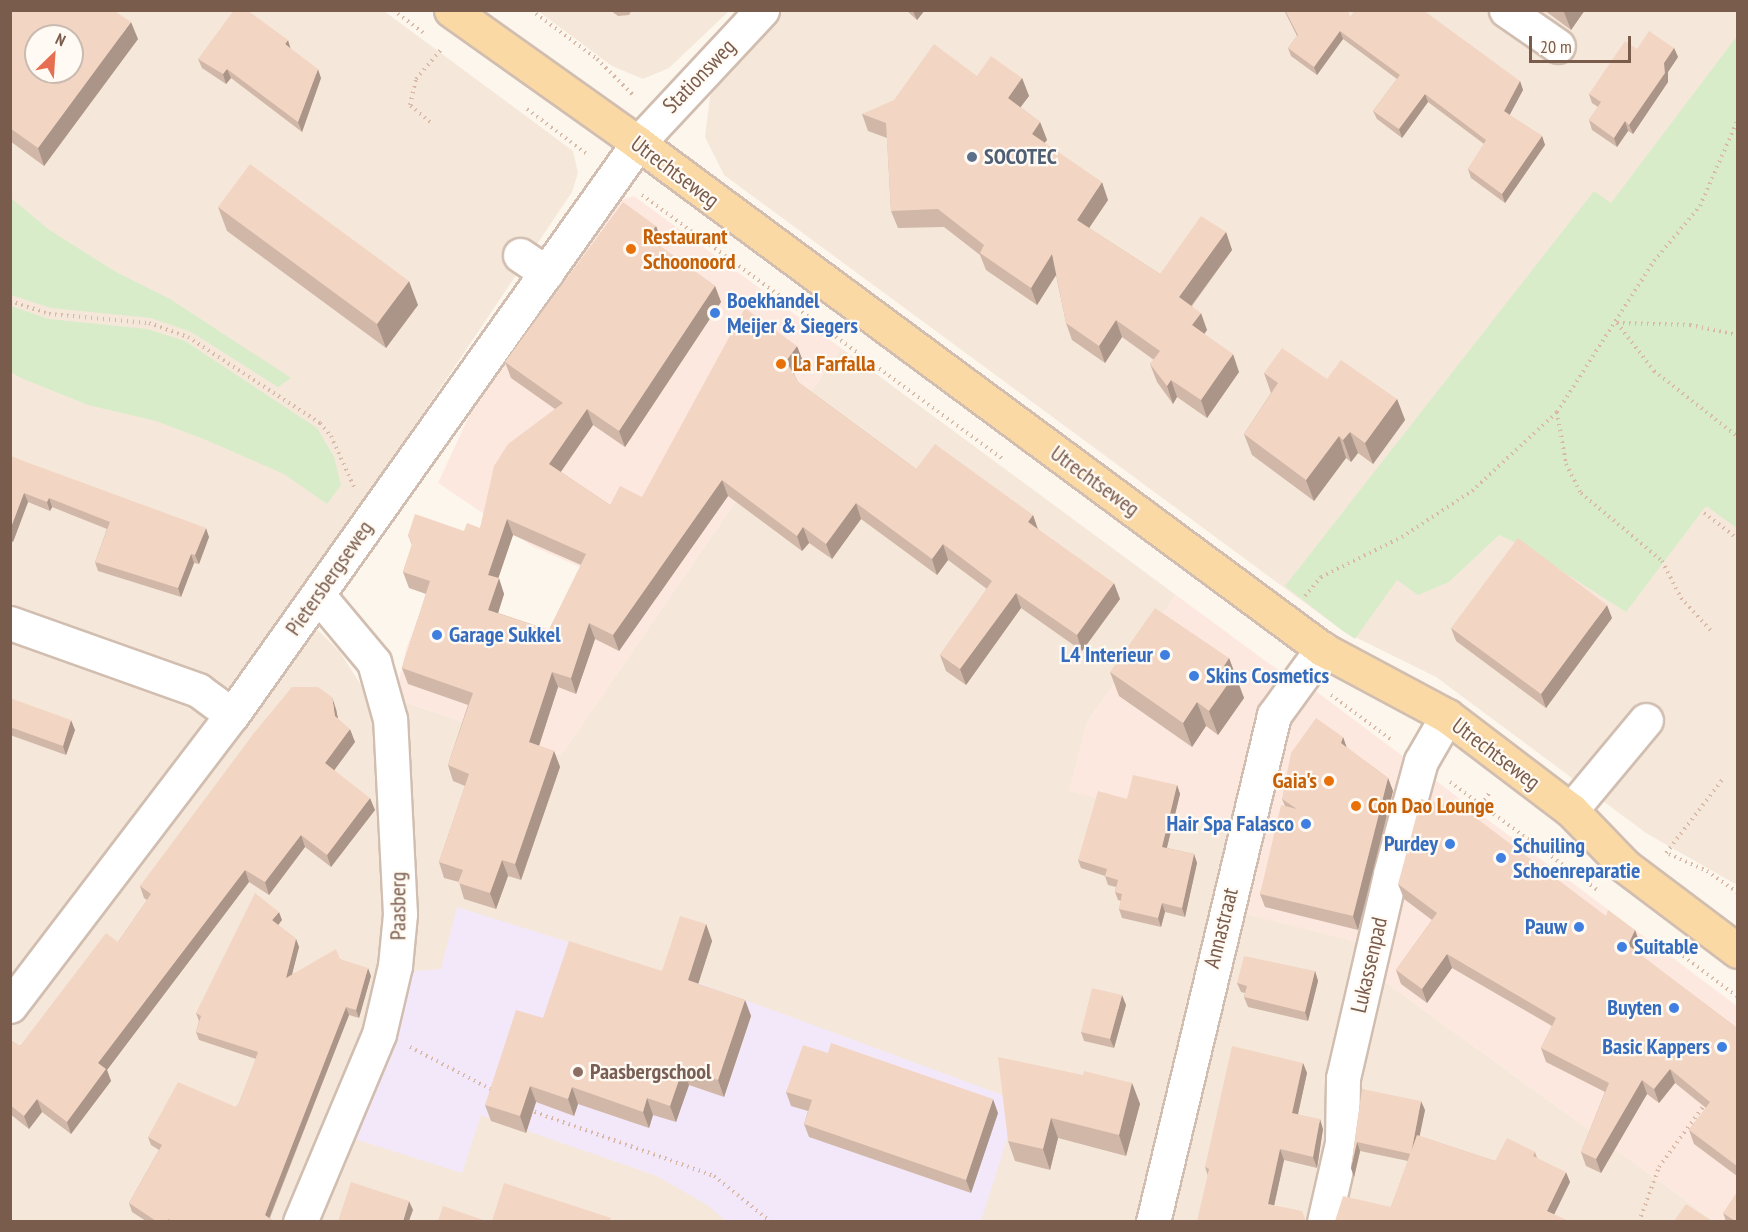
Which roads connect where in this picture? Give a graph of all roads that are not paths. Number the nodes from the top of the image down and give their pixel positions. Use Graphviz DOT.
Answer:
graph roads {
  1 [pos="451,10"];
  2 [pos="762,10"];
  3 [pos="1506,10"];
  4 [pos="1558,46"];
  5 [pos="648,131"];
  6 [pos="318,595"];
  7 [pos="10,623"];
  8 [pos="1322,649"];
  9 [pos="232,715"];
  10 [pos="1447,717"];
  11 [pos="1646,720"];
  12 [pos="1571,810"];
  13 [pos="1737,951"];
  14 [pos="10,1006"];
  15 [pos="300,1221"];
  16 [pos="1153,1221"];
  17 [pos="1324,1221"];
  1 -- 5 [label="main road, Utrechtseweg"];
  2 -- 5 [label="street, Stationsweg"];
  3 -- 4 [label="street"];
  5 -- 6 [label="street, Pietersbergseweg"];
  5 -- 8 [label="main road, Utrechtseweg"];
  6 -- 9 [label="street, Pietersbergseweg"];
  6 -- 15 [label="street, Paasberg"];
  7 -- 9 [label="street"];
  8 -- 10 [label="main road, Utrechtseweg"];
  8 -- 16 [label="street, Annastraat"];
  9 -- 14 [label="street, Pietersbergseweg"];
  10 -- 12 [label="main road, Utrechtseweg"];
  10 -- 17 [label="street, Lukassenpad"];
  11 -- 12 [label="street"];
  12 -- 13 [label="main road, Utrechtseweg"];
}
